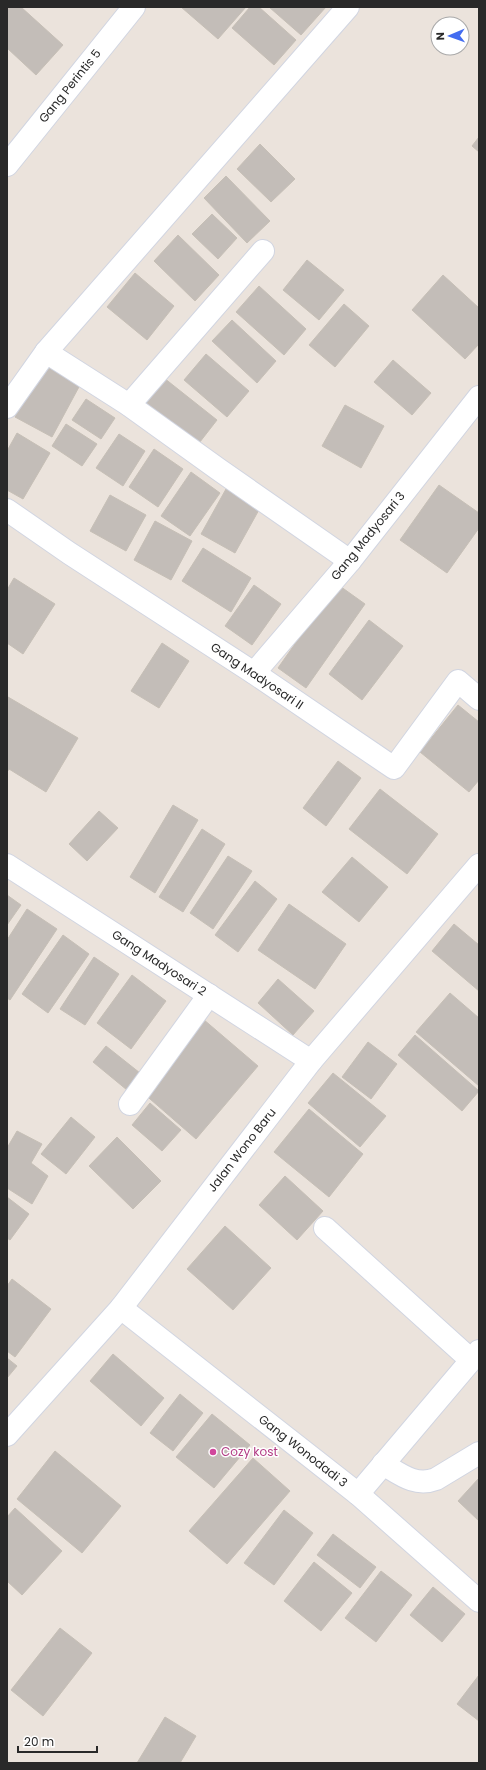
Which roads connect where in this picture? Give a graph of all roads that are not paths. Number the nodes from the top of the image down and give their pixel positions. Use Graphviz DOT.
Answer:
graph roads {
  1 [pos="134,7"];
  2 [pos="348,7"];
  3 [pos="7,165"];
  4 [pos="263,251"];
  5 [pos="46,352"];
  6 [pos="479,397"];
  7 [pos="129,405"];
  8 [pos="7,407"];
  9 [pos="7,510"];
  10 [pos="350,561"];
  11 [pos="254,673"];
  12 [pos="479,698"];
  13 [pos="7,865"];
  14 [pos="479,865"];
  15 [pos="209,995"];
  16 [pos="311,1061"];
  17 [pos="130,1104"];
  18 [pos="325,1228"];
  19 [pos="121,1308"];
  20 [pos="475,1355"];
  21 [pos="10,1426"];
  22 [pos="479,1453"];
  23 [pos="383,1464"];
  24 [pos="358,1494"];
  25 [pos="479,1601"];
  1 -- 3 [label="street, Gang Perintis 5"];
  2 -- 5 [label="street"];
  4 -- 7 [label="street"];
  5 -- 7 [label="street"];
  5 -- 8 [label="street"];
  6 -- 10 [label="street, Gang Madyosari 3"];
  7 -- 10 [label="street"];
  9 -- 11 [label="street, Gang Madyosari II"];
  10 -- 11 [label="street, Gang Madyosari 3"];
  11 -- 12 [label="street, Gang Madyosari II"];
  13 -- 15 [label="street, Gang Madyosari 2"];
  14 -- 16 [label="street, Jalan Wono Baru"];
  15 -- 16 [label="street, Gang Madyosari 2"];
  15 -- 17 [label="street"];
  16 -- 19 [label="street, Jalan Wono Baru"];
  18 -- 20 [label="street"];
  19 -- 21 [label="street, Jalan Wono Baru"];
  19 -- 24 [label="street, Gang Wonodadi 3"];
  20 -- 23 [label="street"];
  22 -- 23 [label="street"];
  23 -- 24 [label="street"];
  24 -- 25 [label="street, Gang Wonodadi 3"];
}
